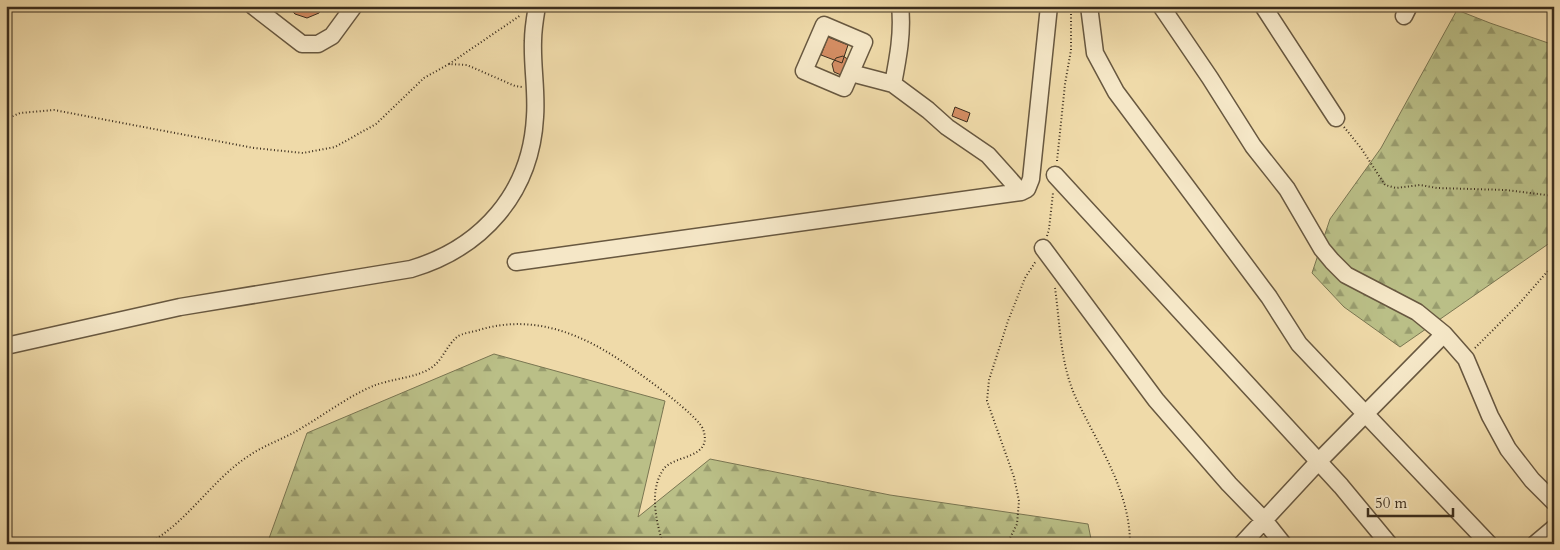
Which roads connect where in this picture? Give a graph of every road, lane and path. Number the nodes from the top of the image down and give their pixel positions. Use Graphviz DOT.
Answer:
graph roads {
  1 [pos="252,6"];
  2 [pos="354,6"];
  3 [pos="537,6"];
  4 [pos="900,6"];
  5 [pos="1049,6"];
  6 [pos="1089,6"];
  7 [pos="1161,6"];
  8 [pos="1263,6"];
  9 [pos="521,15"];
  10 [pos="449,64"];
  11 [pos="851,73"];
  12 [pos="893,84"];
  13 [pos="534,87"];
  14 [pos="1336,118"];
  15 [pos="6,120"];
  16 [pos="1055,175"];
  17 [pos="1021,192"];
  18 [pos="1554,196"];
  19 [pos="1043,248"];
  20 [pos="516,262"];
  21 [pos="1554,264"];
  22 [pos="1444,334"];
  23 [pos="6,346"];
  24 [pos="1466,359"];
  25 [pos="1365,414"];
  26 [pos="1318,462"];
  27 [pos="1554,502"];
  28 [pos="1264,520"];
  29 [pos="1554,528"];
  30 [pos="147,544"];
  31 [pos="663,544"];
  32 [pos="1007,544"];
  33 [pos="1242,544"];
  34 [pos="1283,544"];
  35 [pos="1389,544"];
  36 [pos="1489,544"];
  37 [pos="1535,544"];
  1 -- 2 [label="street"];
  3 -- 13 [label="street"];
  4 -- 12 [label="street"];
  5 -- 17 [label="street"];
  6 -- 25 [label="street"];
  7 -- 22 [label="street"];
  8 -- 14 [label="street"];
  9 -- 10 [label="path"];
  10 -- 13 [label="path"];
  10 -- 15 [label="path"];
  11 -- 12 [label="street"];
  12 -- 17 [label="street"];
  13 -- 23 [label="street"];
  14 -- 18 [label="path"];
  16 -- 26 [label="street"];
  17 -- 20 [label="street"];
  19 -- 28 [label="street"];
  19 -- 32 [label="path"];
  21 -- 24 [label="path"];
  22 -- 24 [label="street"];
  22 -- 25 [label="street"];
  24 -- 27 [label="street"];
  25 -- 26 [label="street"];
  25 -- 36 [label="street"];
  26 -- 28 [label="street"];
  26 -- 35 [label="street"];
  28 -- 33 [label="street"];
  28 -- 34 [label="street"];
  29 -- 37 [label="street"];
  30 -- 31 [label="path"];
}
